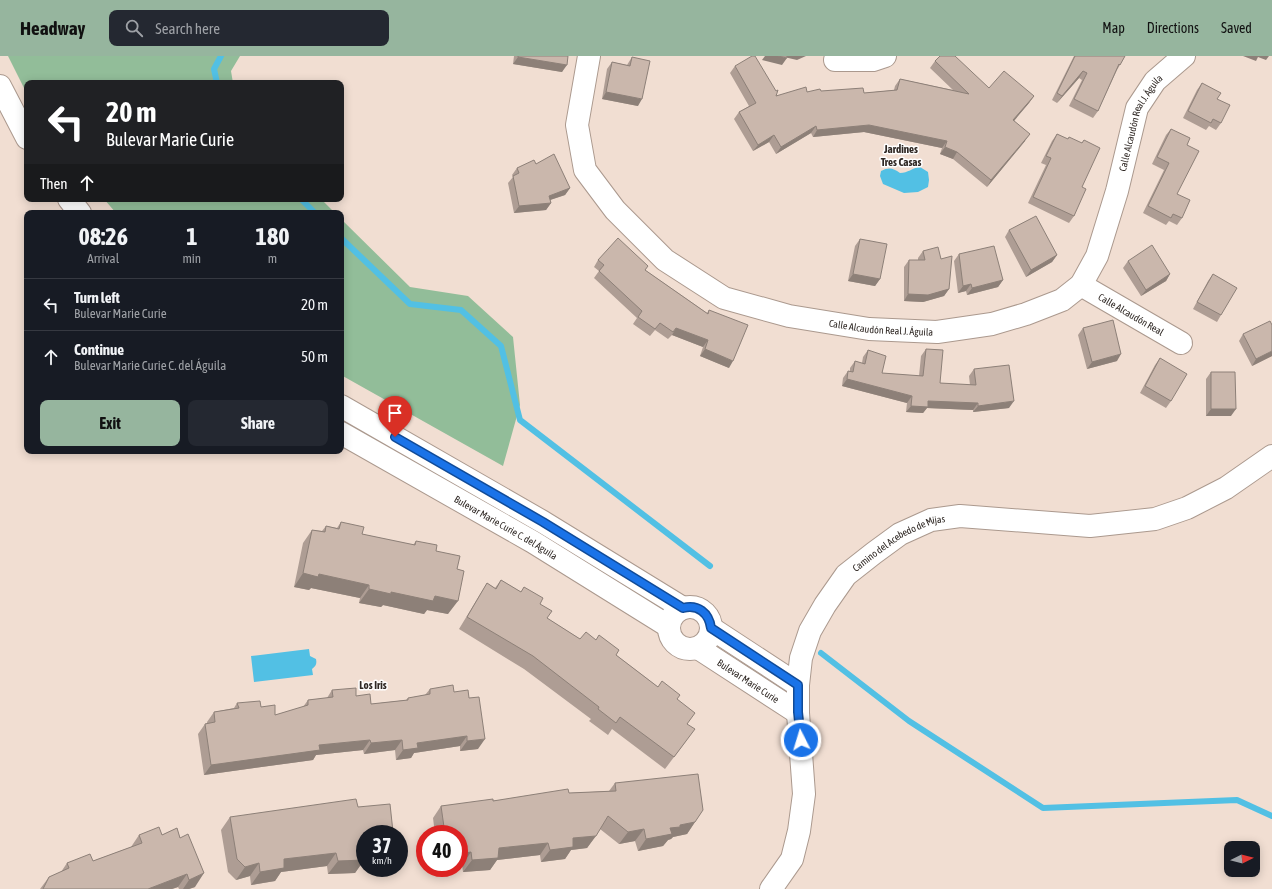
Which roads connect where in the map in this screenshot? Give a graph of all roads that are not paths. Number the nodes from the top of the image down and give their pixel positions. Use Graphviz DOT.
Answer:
graph roads {
  1 [pos="589,56"];
  2 [pos="885,56"];
  3 [pos="1184,56"];
  4 [pos="835,60"];
  5 [pos="0,86"];
  6 [pos="24,132"];
  7 [pos="71,202"];
  8 [pos="78,210"];
  9 [pos="1081,285"];
  10 [pos="1181,342"];
  11 [pos="344,408"];
  12 [pos="344,435"];
  13 [pos="1272,456"];
  14 [pos="683,608"];
  15 [pos="668,626"];
  16 [pos="711,628"];
  17 [pos="698,648"];
  18 [pos="798,685"];
  19 [pos="798,712"];
  20 [pos="771,889"];
  1 -- 9 [label="street, Calle Alcaudón Real J. Águila"];
  2 -- 4 [label="street"];
  3 -- 9 [label="street, Calle Alcaudón Real J. Águila"];
  5 -- 6 [label="street"];
  7 -- 8 [label="street"];
  9 -- 10 [label="street, Calle Alcaudón Real"];
  11 -- 14 [label="street"];
  12 -- 15 [label="street, Bulevar Marie Curie C. del Águila"];
  13 -- 18 [label="street, Camino del Acebedo de Mijas"];
  14 -- 15 [label="street"];
  14 -- 16 [label="street"];
  15 -- 17 [label="street, Bulevar Marie Curie"];
  16 -- 17 [label="street"];
  16 -- 18 [label="street"];
  17 -- 19 [label="street, Bulevar Marie Curie"];
  18 -- 19 [label="street, Camino del Acebedo de Mijas"];
  19 -- 20 [label="street, Camino del Acebedo de Mijas"];
}
